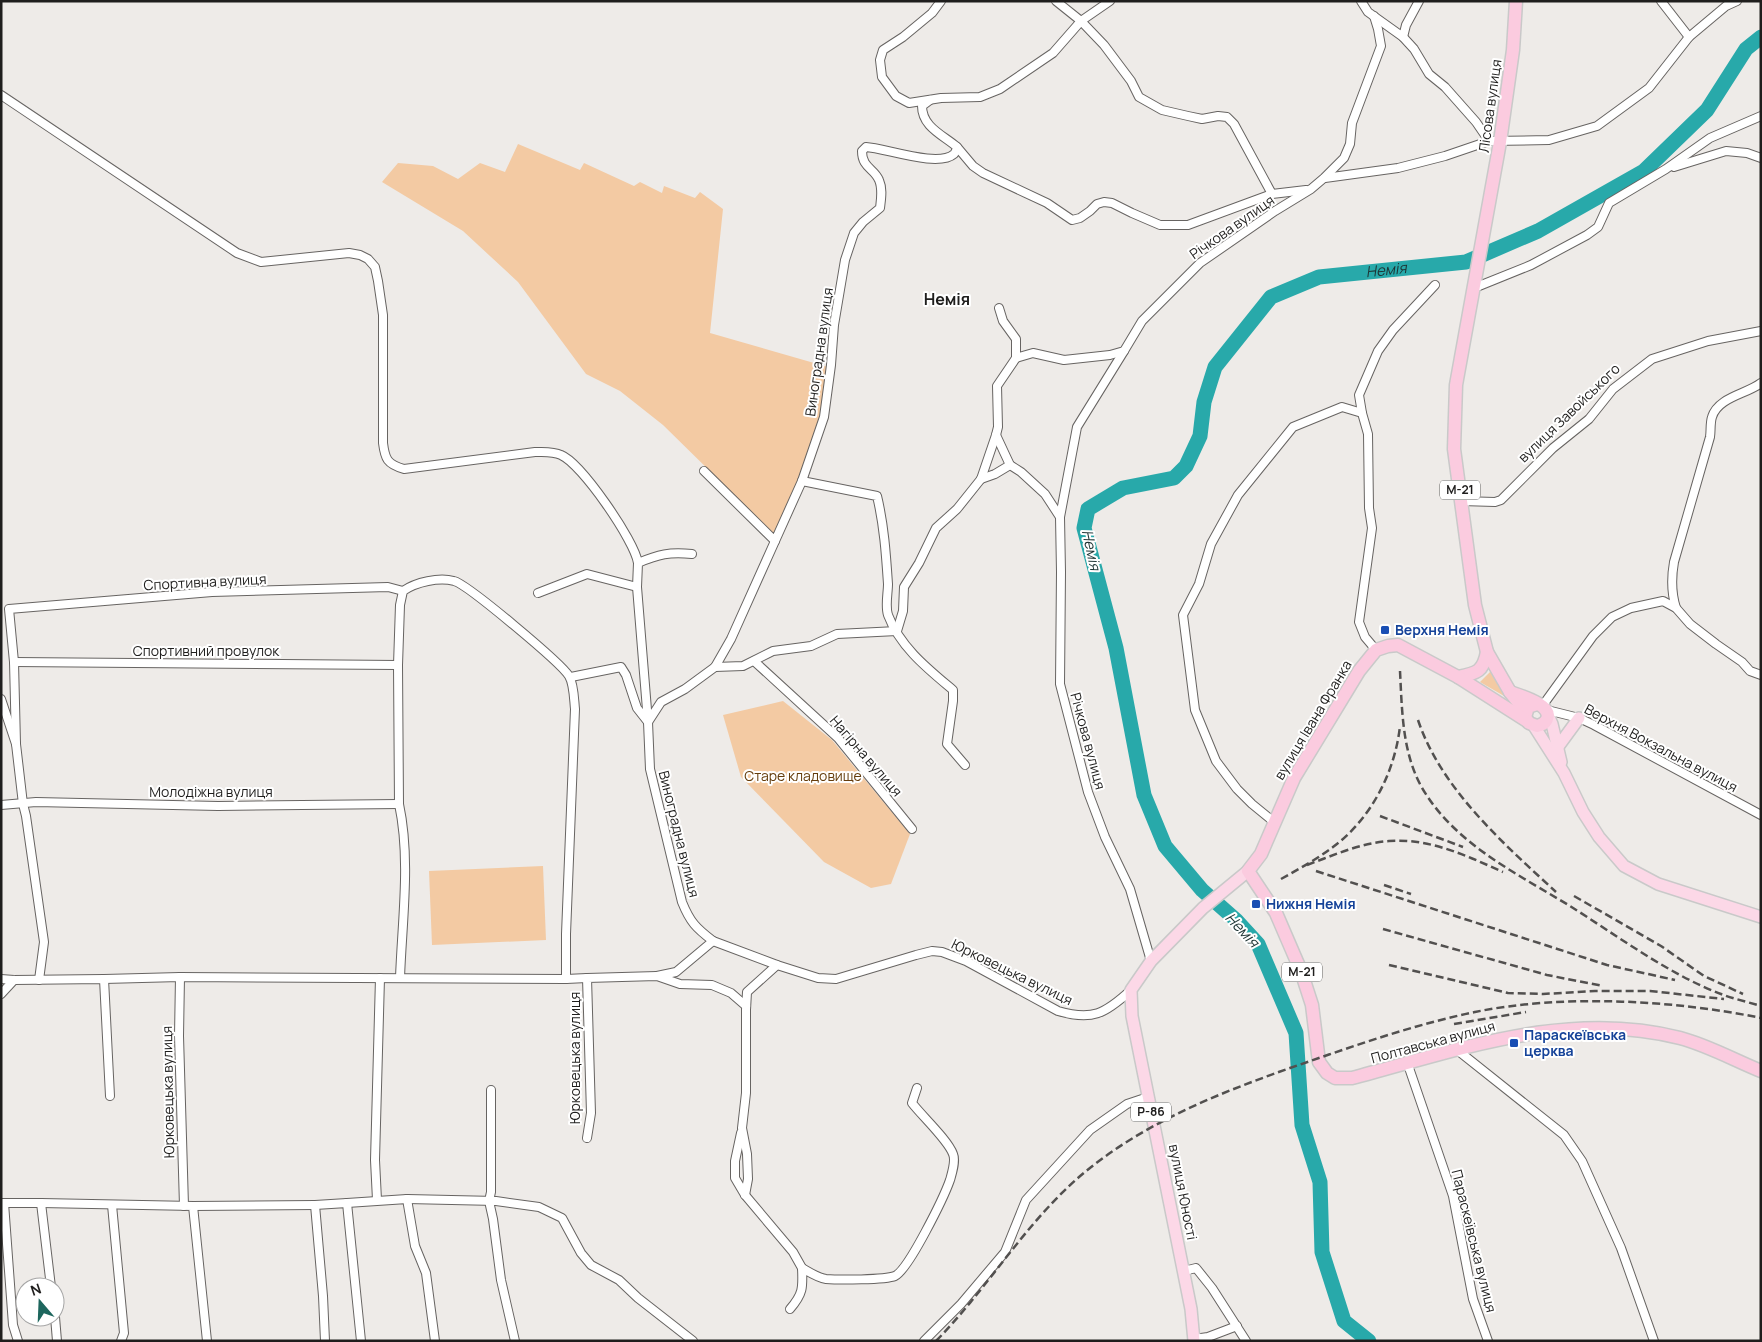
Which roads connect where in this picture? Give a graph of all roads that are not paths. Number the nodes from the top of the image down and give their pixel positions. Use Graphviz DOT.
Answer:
graph roads {
  1 [pos="941,1"];
  2 [pos="1056,1"];
  3 [pos="1110,1"];
  4 [pos="1361,1"];
  5 [pos="1418,1"];
  6 [pos="1516,1"];
  7 [pos="1661,1"];
  8 [pos="1737,1"];
  9 [pos="1725,3"];
  10 [pos="1374,16"];
  11 [pos="1081,21"];
  12 [pos="1403,37"];
  13 [pos="1689,37"];
  14 [pos="1,95"];
  15 [pos="930,100"];
  16 [pos="1761,116"];
  17 [pos="1495,141"];
  18 [pos="957,147"];
  19 [pos="1761,158"];
  20 [pos="1666,169"];
  21 [pos="1324,178"];
  22 [pos="1311,189"];
  23 [pos="1272,194"];
  24 [pos="1435,285"];
  25 [pos="1474,288"];
  26 [pos="999,308"];
  27 [pos="1761,331"];
  28 [pos="1124,351"];
  29 [pos="1016,358"];
  30 [pos="1761,383"];
  31 [pos="1362,413"];
  32 [pos="996,435"];
  33 [pos="1010,465"];
  34 [pos="704,471"];
  35 [pos="982,479"];
  36 [pos="802,481"];
  37 [pos="1461,501"];
  38 [pos="1060,517"];
  39 [pos="775,541"];
  40 [pos="692,554"];
  41 [pos="638,563"];
  42 [pos="637,587"];
  43 [pos="403,591"];
  44 [pos="538,592"];
  45 [pos="1676,608"];
  46 [pos="896,631"];
  47 [pos="1376,650"];
  48 [pos="1487,652"];
  49 [pos="754,661"];
  50 [pos="14,662"];
  51 [pos="398,666"];
  52 [pos="716,667"];
  53 [pos="1761,676"];
  54 [pos="570,677"];
  55 [pos="1458,677"];
  56 [pos="1510,692"];
  57 [pos="1,699"];
  58 [pos="1499,703"];
  59 [pos="1535,711"];
  60 [pos="1579,718"];
  61 [pos="648,722"];
  62 [pos="16,744"];
  63 [pos="1557,748"];
  64 [pos="965,765"];
  65 [pos="1564,773"];
  66 [pos="23,804"];
  67 [pos="399,804"];
  68 [pos="1,805"];
  69 [pos="1761,815"];
  70 [pos="1274,822"];
  71 [pos="912,829"];
  72 [pos="1248,871"];
  73 [pos="1761,917"];
  74 [pos="713,941"];
  75 [pos="1151,961"];
  76 [pos="777,965"];
  77 [pos="656,976"];
  78 [pos="180,977"];
  79 [pos="380,978"];
  80 [pos="400,978"];
  81 [pos="587,978"];
  82 [pos="1,979"];
  83 [pos="104,979"];
  84 [pos="566,979"];
  85 [pos="14,980"];
  86 [pos="39,980"];
  87 [pos="1131,990"];
  88 [pos="1,994"];
  89 [pos="746,1006"];
  90 [pos="1456,1049"];
  91 [pos="1407,1062"];
  92 [pos="1761,1071"];
  93 [pos="917,1088"];
  94 [pos="491,1090"];
  95 [pos="110,1096"];
  96 [pos="1148,1097"];
  97 [pos="742,1128"];
  98 [pos="587,1138"];
  99 [pos="745,1195"];
  100 [pos="407,1199"];
  101 [pos="377,1200"];
  102 [pos="488,1201"];
  103 [pos="3,1203"];
  104 [pos="41,1203"];
  105 [pos="347,1203"];
  106 [pos="112,1204"];
  107 [pos="315,1205"];
  108 [pos="188,1206"];
  109 [pos="802,1268"];
  110 [pos="1184,1271"];
  111 [pos="50,1277"];
  112 [pos="790,1309"];
  113 [pos="1237,1326"];
  114 [pos="56,1327"];
  115 [pos="1194,1340"];
  116 [pos="18,1341"];
  117 [pos="57,1341"];
  118 [pos="121,1341"];
  119 [pos="207,1341"];
  120 [pos="325,1341"];
  121 [pos="362,1341"];
  122 [pos="435,1341"];
  123 [pos="514,1341"];
  124 [pos="693,1341"];
  125 [pos="924,1341"];
  126 [pos="1246,1341"];
  127 [pos="1488,1341"];
  128 [pos="1654,1341"];
  1 -- 15 [label="street"];
  2 -- 11 [label="street"];
  3 -- 11 [label="street"];
  4 -- 10 [label="street"];
  5 -- 12 [label="street"];
  6 -- 17 [label="highway, Лісова вулиця / М-21"];
  7 -- 13 [label="street"];
  8 -- 9 [label="street"];
  9 -- 13 [label="street"];
  10 -- 12 [label="street"];
  10 -- 21 [label="street, Річкова вулиця"];
  11 -- 15 [label="street"];
  11 -- 23 [label="street"];
  12 -- 17 [label="street"];
  13 -- 17 [label="street"];
  14 -- 41 [label="street"];
  15 -- 18 [label="street"];
  16 -- 20 [label="street"];
  17 -- 21 [label="street"];
  17 -- 25 [label="highway, Лісова вулиця / М-21"];
  18 -- 23 [label="street"];
  18 -- 36 [label="street, Виноградна вулиця"];
  19 -- 20 [label="street"];
  20 -- 25 [label="street"];
  21 -- 22 [label="street, Річкова вулиця"];
  22 -- 23 [label="street"];
  22 -- 28 [label="street, Річкова вулиця"];
  24 -- 31 [label="street"];
  25 -- 37 [label="highway, М-21"];
  26 -- 29 [label="street"];
  27 -- 37 [label="street, вулиця Завойського"];
  28 -- 29 [label="street"];
  28 -- 38 [label="street, Річкова вулиця"];
  29 -- 32 [label="street"];
  30 -- 45 [label="street"];
  31 -- 47 [label="street"];
  31 -- 70 [label="street"];
  32 -- 33 [label="street"];
  32 -- 35 [label="street"];
  33 -- 35 [label="street"];
  33 -- 38 [label="street"];
  34 -- 39 [label="street"];
  35 -- 46 [label="street"];
  36 -- 39 [label="street, Виноградна вулиця"];
  36 -- 46 [label="street"];
  37 -- 48 [label="highway, М-21"];
  38 -- 75 [label="street, Річкова вулиця"];
  39 -- 52 [label="street, Виноградна вулиця"];
  40 -- 41 [label="street"];
  41 -- 42 [label="street, Виноградна вулиця"];
  42 -- 44 [label="street"];
  42 -- 61 [label="street, Виноградна вулиця"];
  43 -- 50 [label="street, Спортивна вулиця"];
  43 -- 51 [label="street"];
  43 -- 54 [label="street, Спортивна вулиця"];
  45 -- 53 [label="street"];
  45 -- 59 [label="street"];
  46 -- 49 [label="street"];
  46 -- 64 [label="street"];
  47 -- 55 [label="highway"];
  47 -- 70 [label="highway, вулиця Івана Франка"];
  48 -- 55 [label="highway"];
  48 -- 56 [label="highway, М-21"];
  49 -- 52 [label="street"];
  49 -- 71 [label="street, Нагірна вулиця"];
  50 -- 51 [label="street, Спортивний провулок"];
  50 -- 62 [label="street"];
  51 -- 67 [label="street"];
  52 -- 61 [label="street, Виноградна вулиця"];
  54 -- 61 [label="street"];
  54 -- 84 [label="street"];
  55 -- 58 [label="highway"];
  56 -- 59 [label="highway"];
  56 -- 59 [label="highway, М-21"];
  57 -- 62 [label="street"];
  58 -- 59 [label="highway"];
  58 -- 59 [label="highway"];
  59 -- 60 [label="street, Верхня Вокзальна вулиця"];
  59 -- 63 [label="main road"];
  59 -- 65 [label="main road"];
  60 -- 63 [label="main road"];
  60 -- 69 [label="street, Верхня Вокзальна вулиця"];
  61 -- 74 [label="street, Виноградна вулиця"];
  62 -- 66 [label="street"];
  63 -- 65 [label="main road"];
  65 -- 73 [label="main road"];
  66 -- 67 [label="street, Молодіжна вулиця"];
  66 -- 68 [label="street, Молодіжна вулиця"];
  66 -- 86 [label="street"];
  67 -- 80 [label="street"];
  70 -- 72 [label="highway, вулиця Івана Франка"];
  72 -- 75 [label="main road, вулиця Івана Франка"];
  72 -- 91 [label="highway, Полтавська вулиця / М-21"];
  74 -- 76 [label="street, Юрковецька вулиця"];
  74 -- 77 [label="street, Юрковецька вулиця"];
  75 -- 87 [label="main road"];
  76 -- 87 [label="street, Юрковецька вулиця"];
  76 -- 89 [label="street"];
  77 -- 81 [label="street, Юрковецька вулиця"];
  77 -- 89 [label="street, Юрковецька вулиця"];
  78 -- 79 [label="street, Юрковецька вулиця"];
  78 -- 83 [label="street, Юрковецька вулиця"];
  78 -- 108 [label="street, Юрковецька вулиця"];
  79 -- 80 [label="street, Юрковецька вулиця"];
  79 -- 101 [label="street"];
  80 -- 84 [label="street, Юрковецька вулиця"];
  81 -- 84 [label="street, Юрковецька вулиця"];
  81 -- 98 [label="street, Юрковецька вулиця"];
  82 -- 85 [label="street, Юрковецька вулиця"];
  83 -- 86 [label="street, Юрковецька вулиця"];
  83 -- 95 [label="street"];
  85 -- 86 [label="street, Юрковецька вулиця"];
  85 -- 88 [label="street"];
  87 -- 96 [label="main road, вулиця Юності / Р-86"];
  89 -- 97 [label="street"];
  90 -- 91 [label="highway, Полтавська вулиця / М-21"];
  90 -- 92 [label="highway, Полтавська вулиця / М-21"];
  90 -- 128 [label="street"];
  91 -- 127 [label="street, Параскеївська вулиця"];
  93 -- 109 [label="street"];
  94 -- 102 [label="street"];
  96 -- 110 [label="main road, вулиця Юності / Р-86"];
  96 -- 125 [label="street"];
  97 -- 99 [label="street"];
  97 -- 99 [label="street"];
  99 -- 109 [label="street"];
  100 -- 101 [label="street"];
  100 -- 102 [label="street"];
  100 -- 122 [label="street"];
  101 -- 105 [label="street"];
  102 -- 123 [label="street"];
  102 -- 124 [label="street"];
  103 -- 104 [label="street"];
  103 -- 116 [label="street"];
  104 -- 106 [label="street"];
  104 -- 111 [label="street"];
  105 -- 107 [label="street"];
  105 -- 121 [label="street"];
  106 -- 108 [label="street"];
  106 -- 118 [label="street"];
  107 -- 108 [label="street"];
  107 -- 120 [label="street"];
  108 -- 119 [label="street, Юрковецька вулиця"];
  109 -- 112 [label="street"];
  110 -- 113 [label="street"];
  110 -- 115 [label="main road, вулиця Юності / Р-86"];
  113 -- 115 [label="street"];
  113 -- 126 [label="street"];
  114 -- 117 [label="street"];
}
